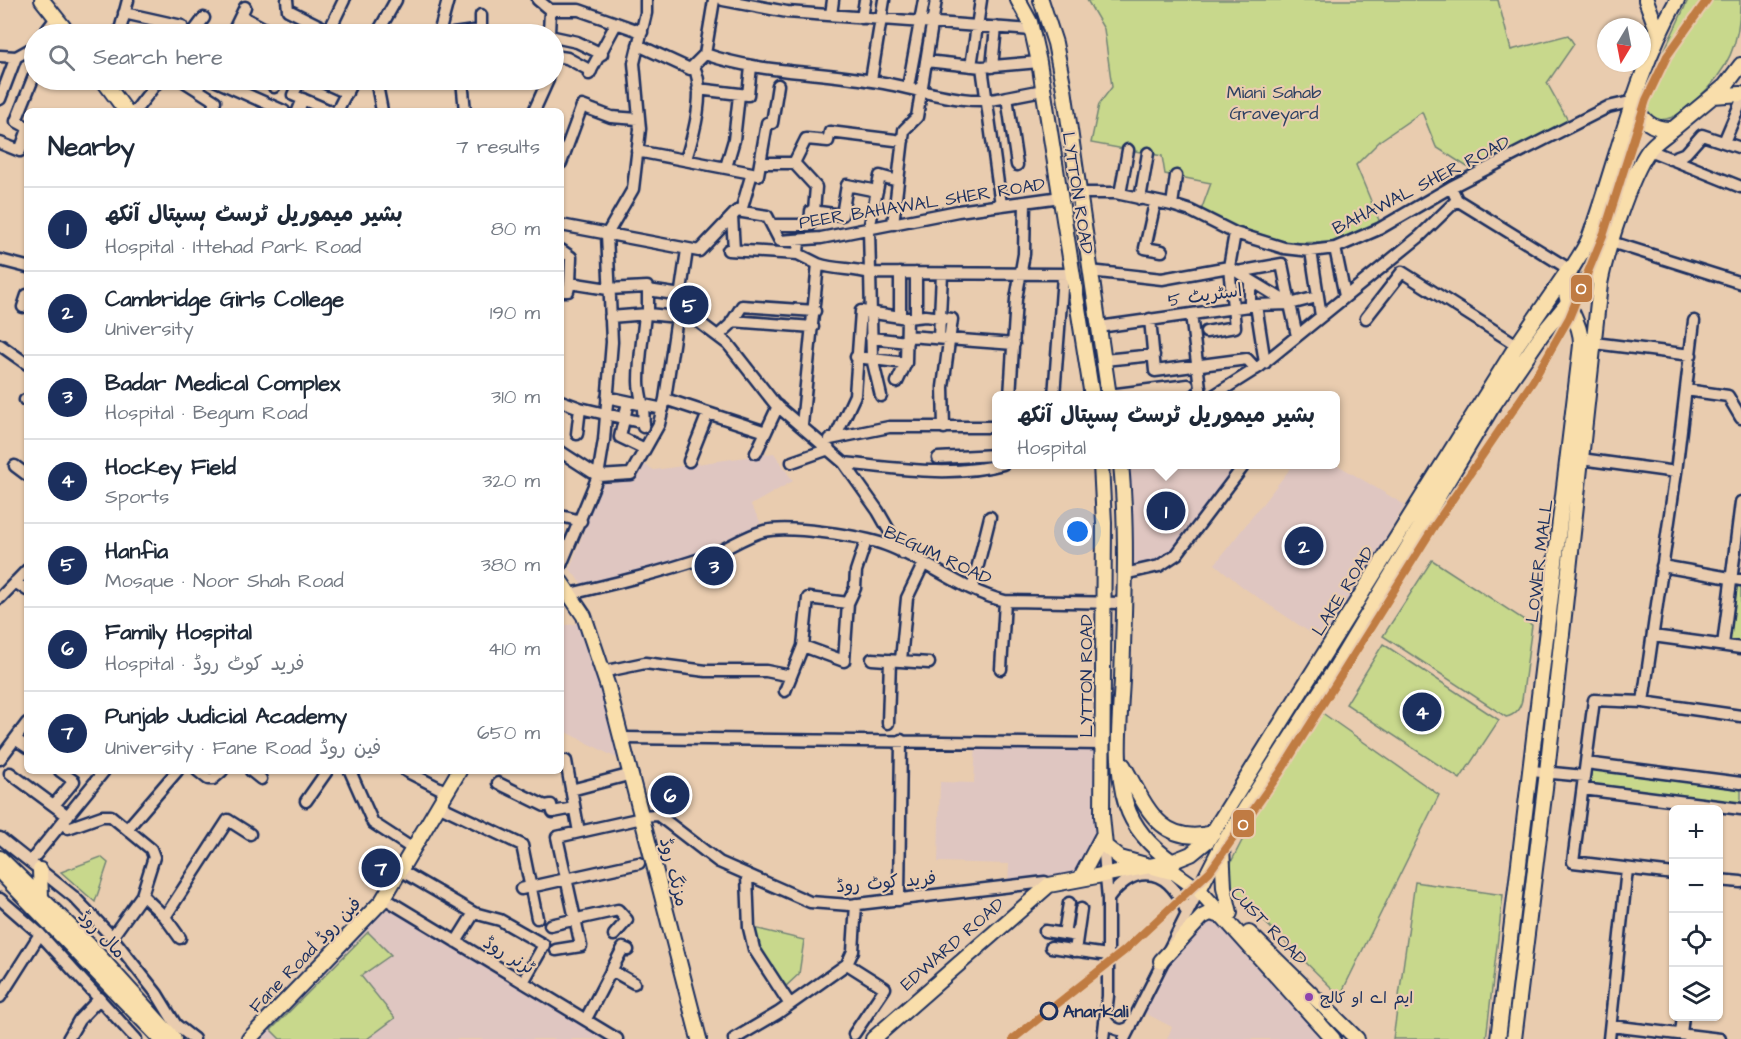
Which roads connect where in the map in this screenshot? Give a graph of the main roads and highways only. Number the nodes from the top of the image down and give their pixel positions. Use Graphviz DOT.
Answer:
graph roads {
  1 [pos="42,0"];
  2 [pos="1018,0"];
  3 [pos="1041,0"];
  4 [pos="1646,0"];
  5 [pos="1677,0"];
  6 [pos="61,24"];
  7 [pos="1659,35"];
  8 [pos="1055,43"];
  9 [pos="1035,45"];
  10 [pos="1741,65"];
  11 [pos="111,90"];
  12 [pos="1741,94"];
  13 [pos="1713,96"];
  14 [pos="1634,101"];
  15 [pos="124,108"];
  16 [pos="1674,129"];
  17 [pos="1605,258"];
  18 [pos="1569,270"];
  19 [pos="1569,301"];
  20 [pos="1091,391"];
  21 [pos="1108,391"];
  22 [pos="1101,469"];
  23 [pos="1121,469"];
  24 [pos="565,597"];
  25 [pos="1120,744"];
  26 [pos="1120,762"];
  27 [pos="457,774"];
  28 [pos="1213,833"];
  29 [pos="1102,837"];
  30 [pos="1222,845"];
  31 [pos="0,858"];
  32 [pos="1171,862"];
  33 [pos="1149,864"];
  34 [pos="35,866"];
  35 [pos="0,872"];
  36 [pos="1081,877"];
  37 [pos="1054,883"];
  38 [pos="1201,887"];
  39 [pos="41,897"];
  40 [pos="1226,914"];
  41 [pos="1161,961"];
  42 [pos="170,1034"];
  43 [pos="249,1039"];
  44 [pos="699,1039"];
  45 [pos="873,1039"];
  46 [pos="1333,1039"];
  47 [pos="1358,1039"];
  48 [pos="1498,1039"];
  49 [pos="1515,1039"];
  1 -- 6 [label="main road"];
  2 -- 9 [label="main road, LYTTON ROAD"];
  3 -- 8 [label="main road, LYTTON ROAD"];
  4 -- 7 [label="main road"];
  5 -- 7 [label="main road"];
  7 -- 14 [label="main road"];
  8 -- 9 [label="main road"];
  8 -- 21 [label="main road, LYTTON ROAD"];
  9 -- 20 [label="main road, LYTTON ROAD"];
  10 -- 13 [label="main road"];
  11 -- 15 [label="main road"];
  12 -- 13 [label="main road"];
  13 -- 16 [label="main road"];
  14 -- 16 [label="main road"];
  14 -- 18 [label="main road"];
  16 -- 17 [label="main road, LOWER MALL"];
  17 -- 19 [label="main road"];
  17 -- 49 [label="main road, LOWER MALL"];
  18 -- 19 [label="main road, LOWER MALL"];
  18 -- 28 [label="main road, LAKE ROAD"];
  19 -- 30 [label="main road"];
  19 -- 48 [label="main road, LOWER MALL"];
  22 -- 29 [label="main road, LYTTON ROAD"];
  23 -- 25 [label="main road, LYTTON ROAD"];
  24 -- 44 [label="main road, مزنگ روڈ"];
  25 -- 26 [label="main road, CUST ROAD"];
  26 -- 28 [label="main road"];
  26 -- 32 [label="main road, CUST ROAD"];
  27 -- 43 [label="main road, Fane Road فین روڈ"];
  28 -- 32 [label="main road, LAKE ROAD"];
  29 -- 33 [label="main road, CUST ROAD"];
  29 -- 36 [label="main road"];
  30 -- 38 [label="main road"];
  30 -- 40 [label="main road"];
  31 -- 39 [label="main road, مال روڈ"];
  32 -- 33 [label="main road, LAKE ROAD"];
  32 -- 38 [label="main road, CUST ROAD"];
  33 -- 36 [label="main road, LAKE ROAD"];
  33 -- 38 [label="main road, CUST ROAD"];
  34 -- 39 [label="main road"];
  35 -- 42 [label="main road, مال روڈ"];
  36 -- 37 [label="main road, LAKE ROAD"];
  37 -- 45 [label="main road, EDWARD ROAD"];
  38 -- 40 [label="main road, CUST ROAD"];
  39 -- 42 [label="main road, مال روڈ"];
  40 -- 41 [label="main road"];
  40 -- 46 [label="main road, CUST ROAD"];
  40 -- 47 [label="main road, CUST ROAD"];
}
